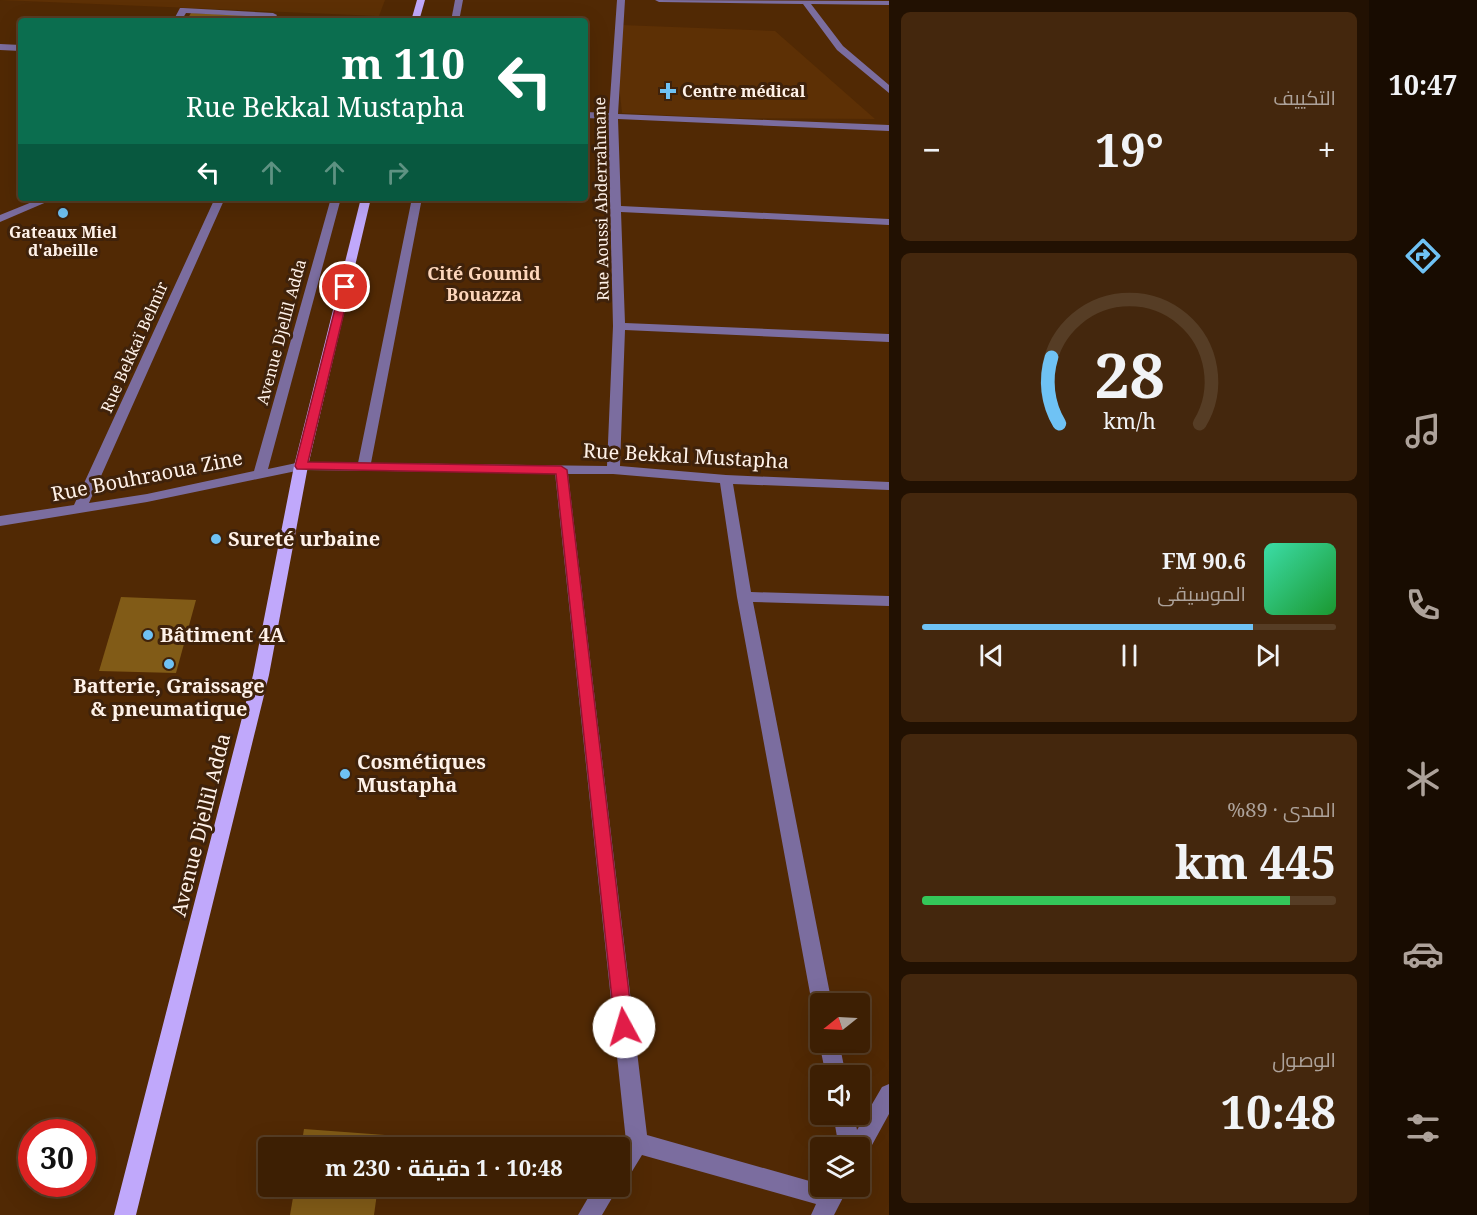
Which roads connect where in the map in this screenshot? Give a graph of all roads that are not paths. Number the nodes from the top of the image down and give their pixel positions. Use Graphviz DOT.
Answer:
graph roads {
  1 [pos="421,0"];
  2 [pos="459,0"];
  3 [pos="621,0"];
  4 [pos="659,0"];
  5 [pos="733,1"];
  6 [pos="805,2"];
  7 [pos="889,3"];
  8 [pos="179,18"];
  9 [pos="271,18"];
  10 [pos="416,18"];
  11 [pos="455,18"];
  12 [pos="0,47"];
  13 [pos="18,48"];
  14 [pos="889,90"];
  15 [pos="588,115"];
  16 [pos="613,116"];
  17 [pos="889,128"];
  18 [pos="44,201"];
  19 [pos="219,201"];
  20 [pos="335,201"];
  21 [pos="365,201"];
  22 [pos="416,201"];
  23 [pos="616,209"];
  24 [pos="0,219"];
  25 [pos="889,222"];
  26 [pos="619,326"];
  27 [pos="889,338"];
  28 [pos="301,466"];
  29 [pos="364,467"];
  30 [pos="561,470"];
  31 [pos="613,470"];
  32 [pos="260,475"];
  33 [pos="726,479"];
  34 [pos="889,486"];
  35 [pos="79,510"];
  36 [pos="0,521"];
  37 [pos="744,597"];
  38 [pos="889,601"];
  39 [pos="820,993"];
  40 [pos="889,1094"];
  41 [pos="864,1137"];
  42 [pos="637,1143"];
  43 [pos="630,1154"];
  44 [pos="601,1197"];
  45 [pos="831,1200"];
  46 [pos="124,1215"];
  47 [pos="589,1215"];
  1 -- 10 [label="main road"];
  2 -- 11 [label="street"];
  3 -- 16 [label="street, Rue Aoussi Abderrahmane"];
  4 -- 5 [label="street"];
  5 -- 6 [label="street"];
  6 -- 7 [label="street"];
  6 -- 14 [label="street"];
  8 -- 9 [label="street"];
  12 -- 13 [label="street"];
  15 -- 16 [label="street"];
  16 -- 17 [label="street"];
  16 -- 23 [label="street, Rue Aoussi Abderrahmane"];
  18 -- 24 [label="street"];
  19 -- 35 [label="street, Rue Bekkaï Belmir"];
  20 -- 32 [label="street, Avenue Djellil Adda"];
  21 -- 28 [label="main road, Avenue Djellil Adda"];
  22 -- 29 [label="street"];
  23 -- 25 [label="street"];
  23 -- 26 [label="street, Rue Aoussi Abderrahmane"];
  26 -- 27 [label="street"];
  26 -- 31 [label="street, Rue Aoussi Abderrahmane"];
  28 -- 29 [label="street, Rue Bekkal Mustapha"];
  28 -- 32 [label="street, Rue Bouhraoua Zine"];
  28 -- 46 [label="main road, Avenue Djellil Adda"];
  29 -- 30 [label="street, Rue Bekkal Mustapha"];
  30 -- 31 [label="street, Rue Bekkal Mustapha"];
  30 -- 42 [label="street"];
  31 -- 33 [label="street, Rue Bekkal Mustapha"];
  32 -- 35 [label="street, Rue Bouhraoua Zine"];
  33 -- 34 [label="street, Rue Bekkal Mustapha"];
  33 -- 37 [label="street"];
  35 -- 36 [label="street, Rue Bouhraoua Zine"];
  37 -- 38 [label="street"];
  37 -- 39 [label="street"];
  40 -- 41 [label="street"];
  42 -- 43 [label="street"];
  42 -- 45 [label="street"];
  44 -- 47 [label="street"];
}
